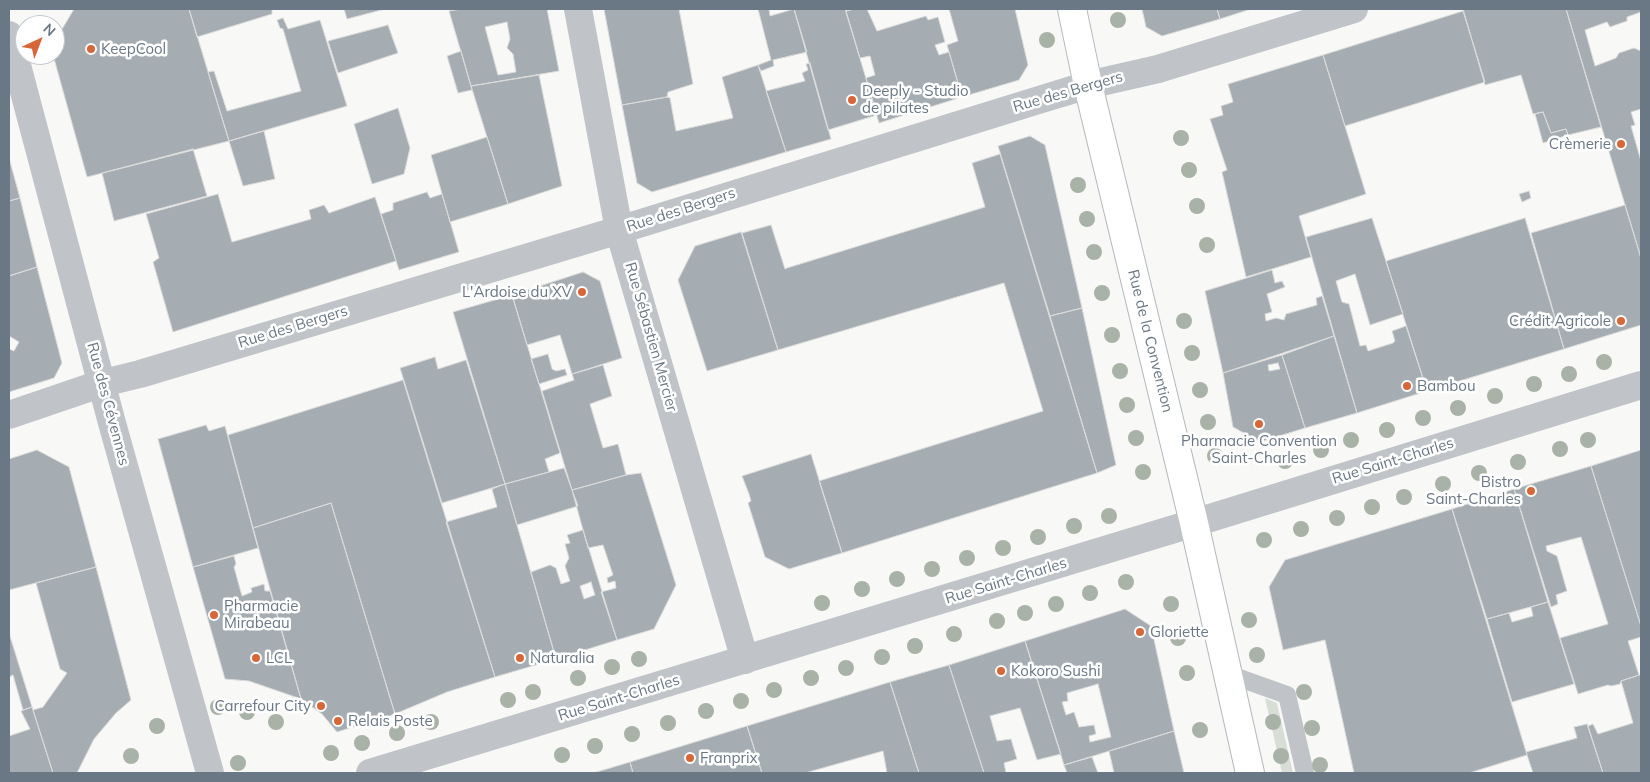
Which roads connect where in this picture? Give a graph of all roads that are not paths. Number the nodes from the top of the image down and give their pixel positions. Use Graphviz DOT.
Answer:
graph roads {
  1 [pos="578,9"];
  2 [pos="1072,9"];
  3 [pos="1354,9"];
  4 [pos="9,34"];
  5 [pos="1088,85"];
  6 [pos="619,230"];
  7 [pos="103,383"];
  8 [pos="1641,385"];
  9 [pos="9,416"];
  10 [pos="1194,524"];
  11 [pos="745,660"];
  12 [pos="1228,674"];
  13 [pos="210,773"];
  14 [pos="370,773"];
  15 [pos="1250,773"];
  16 [pos="1305,773"];
  1 -- 6 [label="street, Rue Sébastien Mercier"];
  2 -- 5 [label="main road, Rue de la Convention"];
  3 -- 5 [label="street, Rue des Bergers"];
  4 -- 7 [label="street, Rue des Cévennes"];
  5 -- 6 [label="street, Rue des Bergers"];
  5 -- 10 [label="main road, Rue de la Convention"];
  6 -- 7 [label="street, Rue des Bergers"];
  6 -- 11 [label="street, Rue Sébastien Mercier"];
  7 -- 9 [label="street, Rue des Bergers"];
  7 -- 13 [label="street, Rue des Cévennes"];
  8 -- 10 [label="street, Rue Saint-Charles"];
  10 -- 11 [label="street, Rue Saint-Charles"];
  10 -- 12 [label="main road, Rue de la Convention"];
  11 -- 14 [label="street, Rue Saint-Charles"];
  12 -- 15 [label="main road, Rue de la Convention"];
  12 -- 16 [label="lane"];
}
